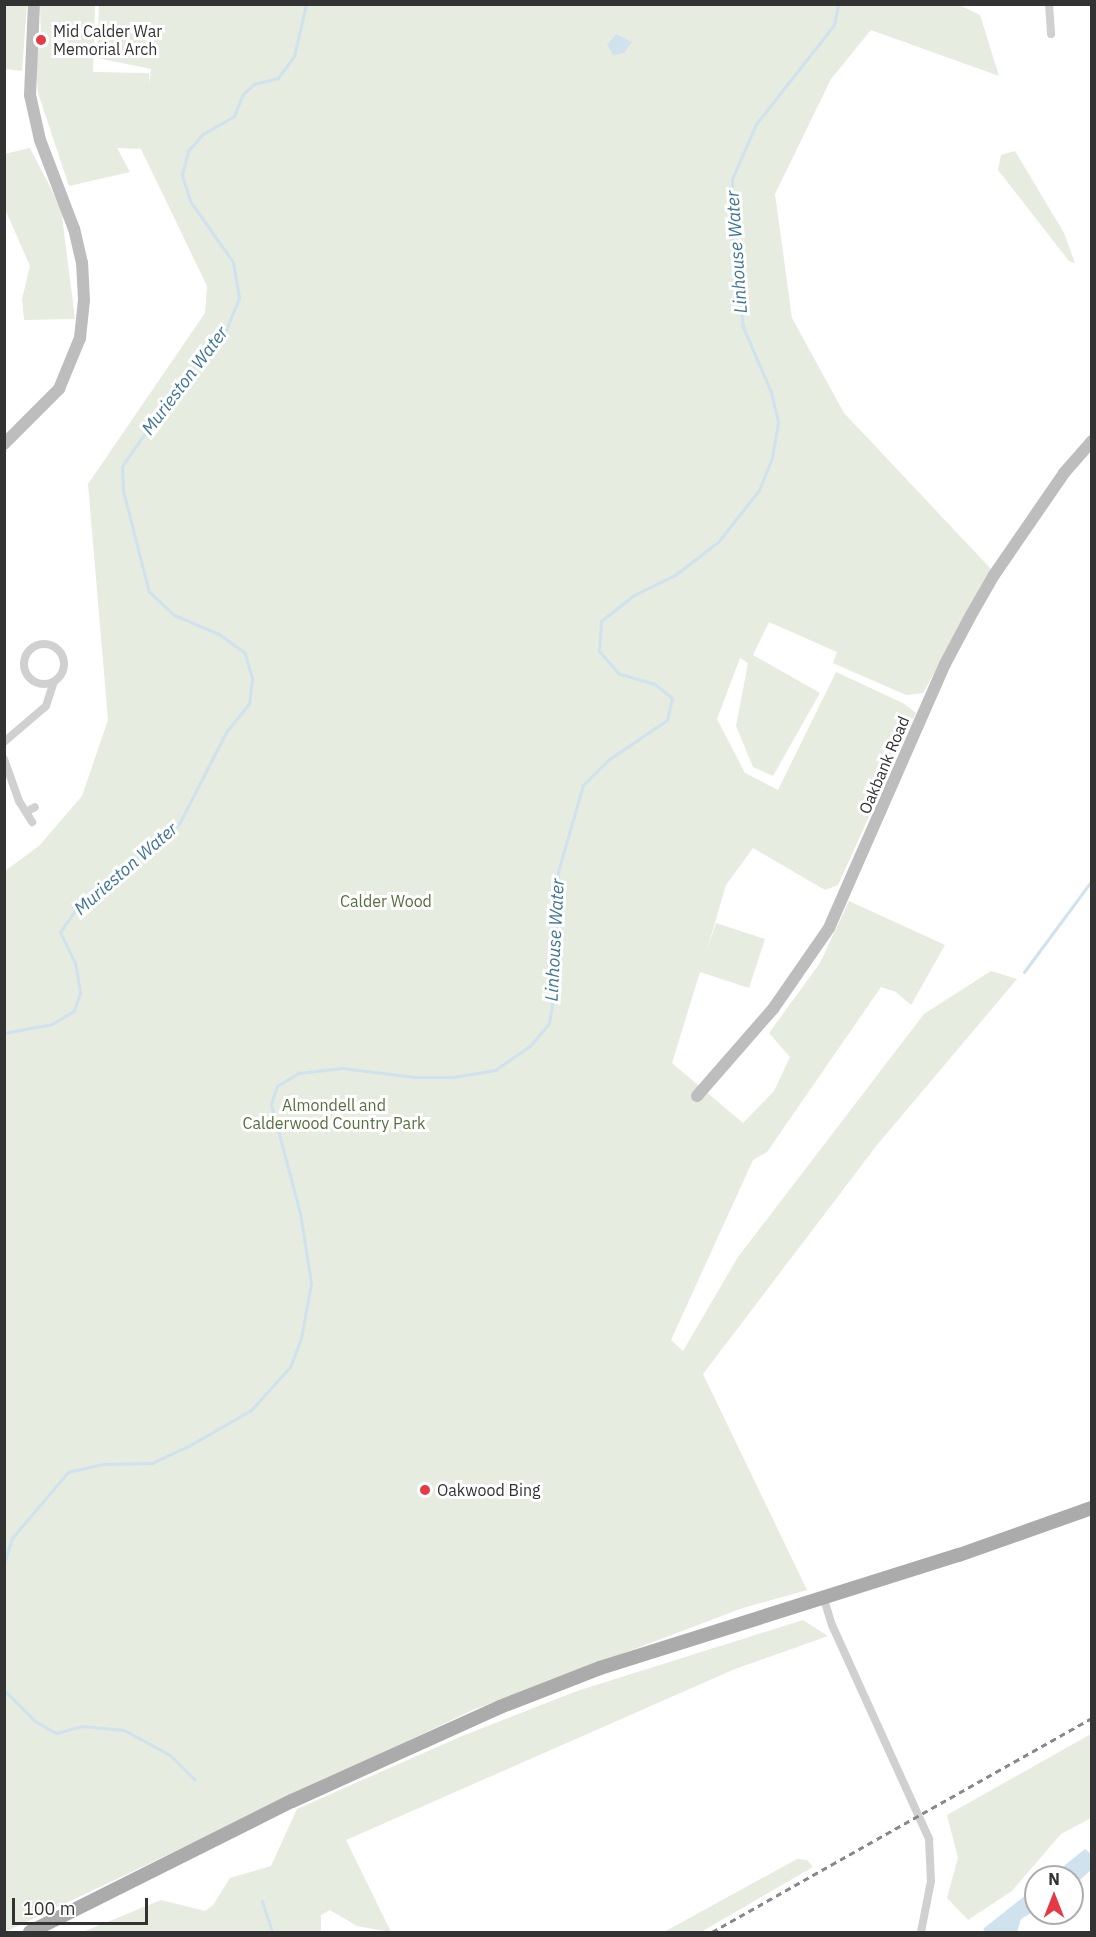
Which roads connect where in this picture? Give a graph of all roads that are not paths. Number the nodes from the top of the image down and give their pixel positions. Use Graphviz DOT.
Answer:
graph roads {
  1 [pos="34,4"];
  2 [pos="1049,4"];
  3 [pos="1051,34"];
  4 [pos="1092,441"];
  5 [pos="4,444"];
  6 [pos="54,682"];
  7 [pos="4,742"];
  8 [pos="4,759"];
  9 [pos="35,807"];
  10 [pos="26,812"];
  11 [pos="32,822"];
  12 [pos="696,1096"];
  13 [pos="1092,1508"];
  14 [pos="823,1596"];
  15 [pos="30,1932"];
  16 [pos="921,1932"];
  1 -- 5 [label="street"];
  2 -- 3 [label="street"];
  4 -- 12 [label="street, Oakbank Road"];
  6 -- 6 [label="street"];
  6 -- 7 [label="street"];
  8 -- 10 [label="street"];
  9 -- 10 [label="street"];
  10 -- 11 [label="street"];
  13 -- 14 [label="main road"];
  14 -- 15 [label="main road"];
  14 -- 16 [label="street"];
}
